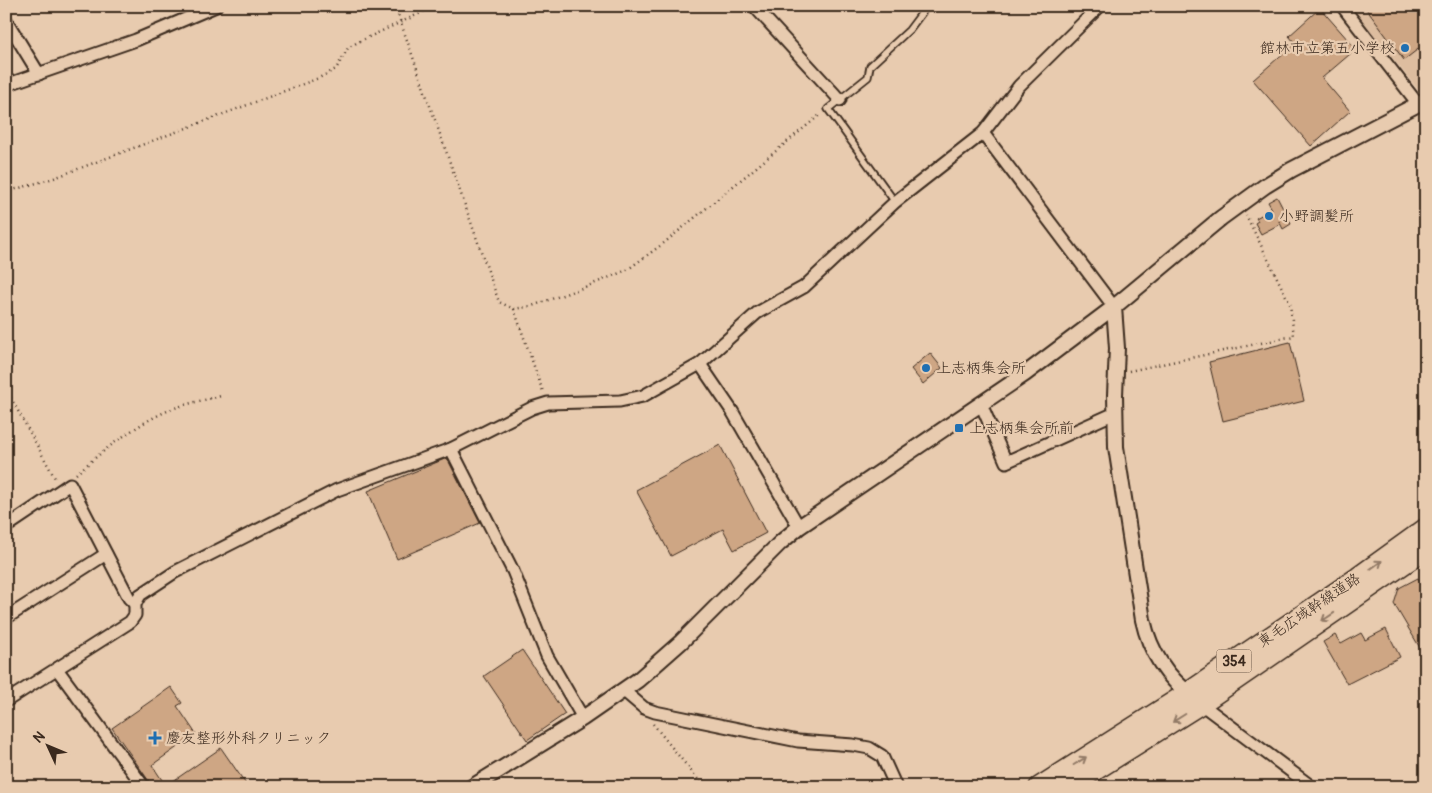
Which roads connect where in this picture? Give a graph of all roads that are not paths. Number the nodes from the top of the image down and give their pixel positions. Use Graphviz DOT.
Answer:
graph roads {
  1 [pos="216,6"];
  2 [pos="754,6"];
  3 [pos="927,6"];
  4 [pos="1100,6"];
  5 [pos="1342,6"];
  6 [pos="6,20"];
  7 [pos="39,74"];
  8 [pos="6,85"];
  9 [pos="840,100"];
  10 [pos="1422,102"];
  11 [pos="983,133"];
  12 [pos="895,202"];
  13 [pos="1114,307"];
  14 [pos="700,364"];
  15 [pos="981,404"];
  16 [pos="1115,413"];
  17 [pos="451,449"];
  18 [pos="6,527"];
  19 [pos="798,527"];
  20 [pos="1426,528"];
  21 [pos="1426,549"];
  22 [pos="106,554"];
  23 [pos="135,604"];
  24 [pos="6,618"];
  25 [pos="57,668"];
  26 [pos="624,691"];
  27 [pos="1194,699"];
  28 [pos="6,701"];
  29 [pos="583,718"];
  30 [pos="144,787"];
  31 [pos="472,787"];
  32 [pos="896,787"];
  33 [pos="1038,787"];
  34 [pos="1069,787"];
  35 [pos="1312,787"];
  1 -- 7 [label="street"];
  2 -- 9 [label="street"];
  3 -- 9 [label="lane"];
  4 -- 11 [label="street"];
  5 -- 10 [label="street"];
  6 -- 7 [label="street"];
  7 -- 8 [label="street"];
  9 -- 12 [label="lane"];
  10 -- 13 [label="street"];
  11 -- 12 [label="street"];
  11 -- 13 [label="street"];
  12 -- 14 [label="street"];
  13 -- 15 [label="street"];
  13 -- 16 [label="street"];
  14 -- 17 [label="street"];
  14 -- 19 [label="street"];
  15 -- 16 [label="street"];
  15 -- 19 [label="street"];
  16 -- 27 [label="street"];
  17 -- 23 [label="street"];
  17 -- 29 [label="street"];
  18 -- 22 [label="street"];
  19 -- 26 [label="street"];
  27 -- 20 [label="highway, 東毛広域幹線道路 / 354, one-way"];
  21 -- 27 [label="highway, 東毛広域幹線道路 / 354, one-way"];
  22 -- 23 [label="street"];
  22 -- 24 [label="street"];
  23 -- 25 [label="street"];
  25 -- 28 [label="street"];
  25 -- 30 [label="street"];
  26 -- 29 [label="street"];
  26 -- 32 [label="street"];
  33 -- 27 [label="highway, 東毛広域幹線道路 / 354, one-way"];
  27 -- 34 [label="highway, 東毛広域幹線道路 / 354, one-way"];
  27 -- 35 [label="street"];
  29 -- 31 [label="street"];
}
